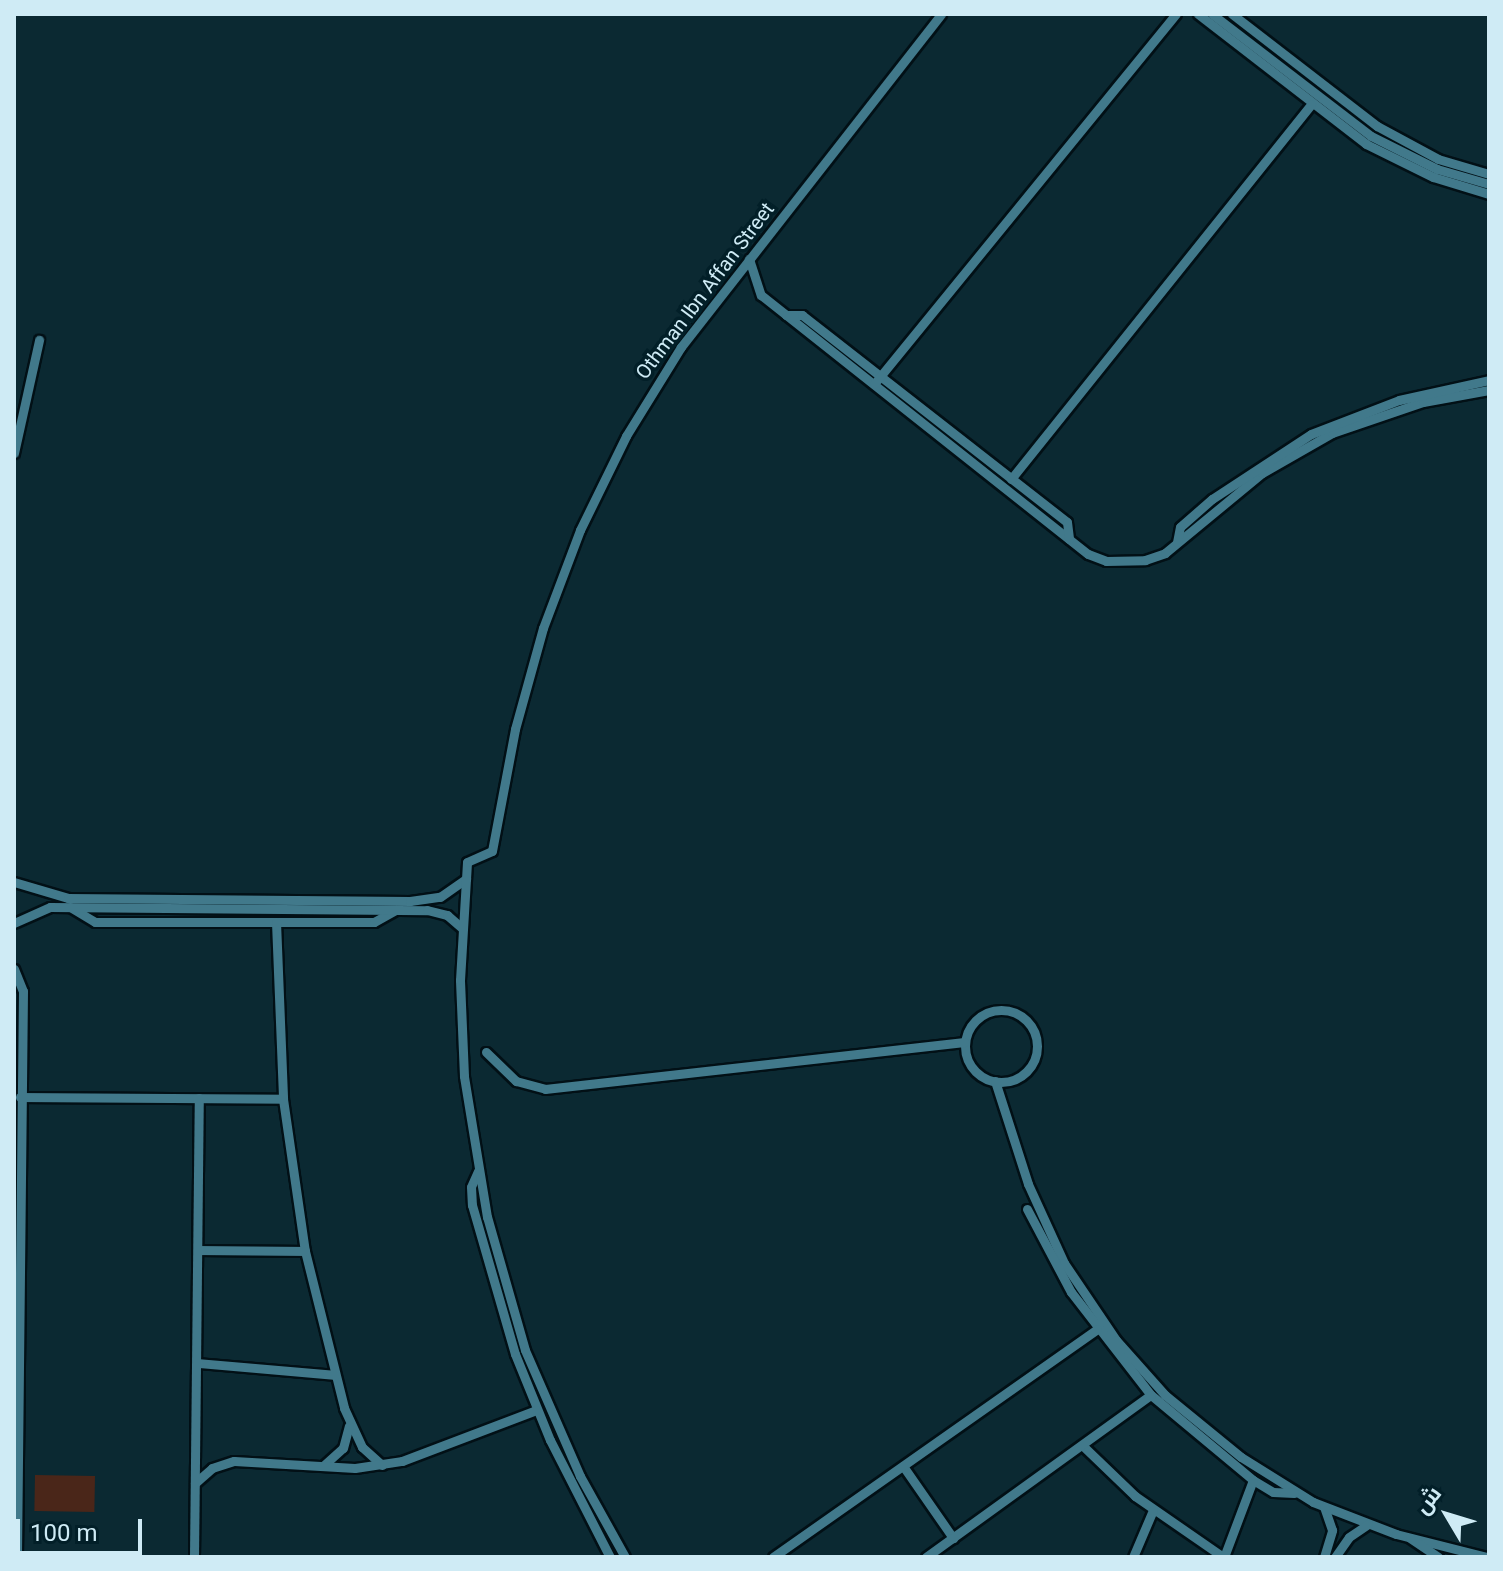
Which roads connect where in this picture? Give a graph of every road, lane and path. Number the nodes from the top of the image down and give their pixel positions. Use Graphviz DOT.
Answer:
graph roads {
  1 [pos="941,14"];
  2 [pos="1176,14"];
  3 [pos="1198,14"];
  4 [pos="1212,14"];
  5 [pos="1232,14"];
  6 [pos="1311,104"];
  7 [pos="1377,126"];
  8 [pos="1371,136"];
  9 [pos="1489,174"];
  10 [pos="1489,184"];
  11 [pos="1489,194"];
  12 [pos="749,259"];
  13 [pos="39,340"];
  14 [pos="877,380"];
  15 [pos="1489,380"];
  16 [pos="1489,390"];
  17 [pos="14,453"];
  18 [pos="1011,479"];
  19 [pos="1069,539"];
  20 [pos="1177,542"];
  21 [pos="466,879"];
  22 [pos="14,882"];
  23 [pos="70,907"];
  24 [pos="396,910"];
  25 [pos="276,922"];
  26 [pos="14,923"];
  27 [pos="462,928"];
  28 [pos="14,969"];
  29 [pos="964,1042"];
  30 [pos="486,1052"];
  31 [pos="995,1081"];
  32 [pos="20,1097"];
  33 [pos="199,1098"];
  34 [pos="283,1099"];
  35 [pos="478,1171"];
  36 [pos="1027,1209"];
  37 [pos="199,1250"];
  38 [pos="305,1251"];
  39 [pos="1097,1329"];
  40 [pos="198,1363"];
  41 [pos="334,1375"];
  42 [pos="1151,1395"];
  43 [pos="536,1410"];
  44 [pos="350,1423"];
  45 [pos="1082,1445"];
  46 [pos="382,1465"];
  47 [pos="323,1466"];
  48 [pos="903,1466"];
  49 [pos="1253,1480"];
  50 [pos="195,1483"];
  51 [pos="1294,1493"];
  52 [pos="1324,1507"];
  53 [pos="1153,1510"];
  54 [pos="1368,1524"];
  55 [pos="953,1538"];
  56 [pos="1410,1538"];
  57 [pos="17,1557"];
  58 [pos="194,1557"];
  59 [pos="610,1557"];
  60 [pos="625,1557"];
  61 [pos="773,1557"];
  62 [pos="926,1557"];
  63 [pos="1133,1557"];
  64 [pos="1223,1557"];
  65 [pos="1324,1557"];
  66 [pos="1335,1557"];
  67 [pos="1438,1557"];
  68 [pos="1486,1557"];
  1 -- 12 [label="street, Othman Ibn Affan Street"];
  2 -- 14 [label="street"];
  3 -- 6 [label="street"];
  4 -- 8 [label="street"];
  5 -- 7 [label="street"];
  6 -- 11 [label="street"];
  6 -- 18 [label="street"];
  7 -- 8 [label="street"];
  7 -- 9 [label="street"];
  8 -- 10 [label="street"];
  12 -- 14 [label="street"];
  12 -- 21 [label="street, Othman Ibn Affan Street"];
  13 -- 17 [label="street"];
  14 -- 18 [label="street"];
  14 -- 19 [label="street"];
  15 -- 20 [label="street"];
  16 -- 20 [label="street"];
  18 -- 19 [label="street"];
  19 -- 20 [label="street"];
  21 -- 22 [label="street"];
  21 -- 27 [label="street"];
  23 -- 24 [label="street"];
  23 -- 25 [label="street"];
  23 -- 26 [label="street"];
  24 -- 25 [label="street"];
  24 -- 27 [label="street"];
  25 -- 34 [label="street"];
  27 -- 35 [label="street"];
  28 -- 32 [label="street"];
  29 -- 30 [label="street"];
  29 -- 31 [label="street"];
  29 -- 31 [label="street"];
  31 -- 51 [label="street"];
  32 -- 33 [label="street"];
  32 -- 57 [label="street"];
  33 -- 34 [label="street"];
  33 -- 37 [label="street"];
  34 -- 38 [label="street"];
  35 -- 43 [label="street"];
  35 -- 60 [label="street"];
  36 -- 39 [label="street"];
  37 -- 38 [label="street"];
  37 -- 40 [label="street"];
  38 -- 41 [label="street"];
  39 -- 42 [label="street"];
  39 -- 48 [label="street"];
  40 -- 41 [label="street"];
  40 -- 50 [label="street"];
  41 -- 44 [label="street"];
  42 -- 45 [label="street"];
  42 -- 49 [label="street"];
  43 -- 46 [label="street"];
  43 -- 59 [label="street"];
  44 -- 46 [label="street"];
  44 -- 47 [label="street"];
  45 -- 53 [label="street"];
  45 -- 55 [label="street"];
  46 -- 47 [label="street"];
  47 -- 50 [label="street"];
  48 -- 55 [label="street"];
  48 -- 61 [label="street"];
  49 -- 51 [label="street"];
  49 -- 64 [label="street"];
  50 -- 58 [label="street"];
  51 -- 52 [label="street"];
  52 -- 54 [label="street"];
  52 -- 65 [label="street"];
  53 -- 63 [label="street"];
  53 -- 64 [label="street"];
  54 -- 56 [label="street"];
  54 -- 66 [label="street"];
  55 -- 62 [label="street"];
  56 -- 67 [label="street"];
  56 -- 68 [label="street"];
}
